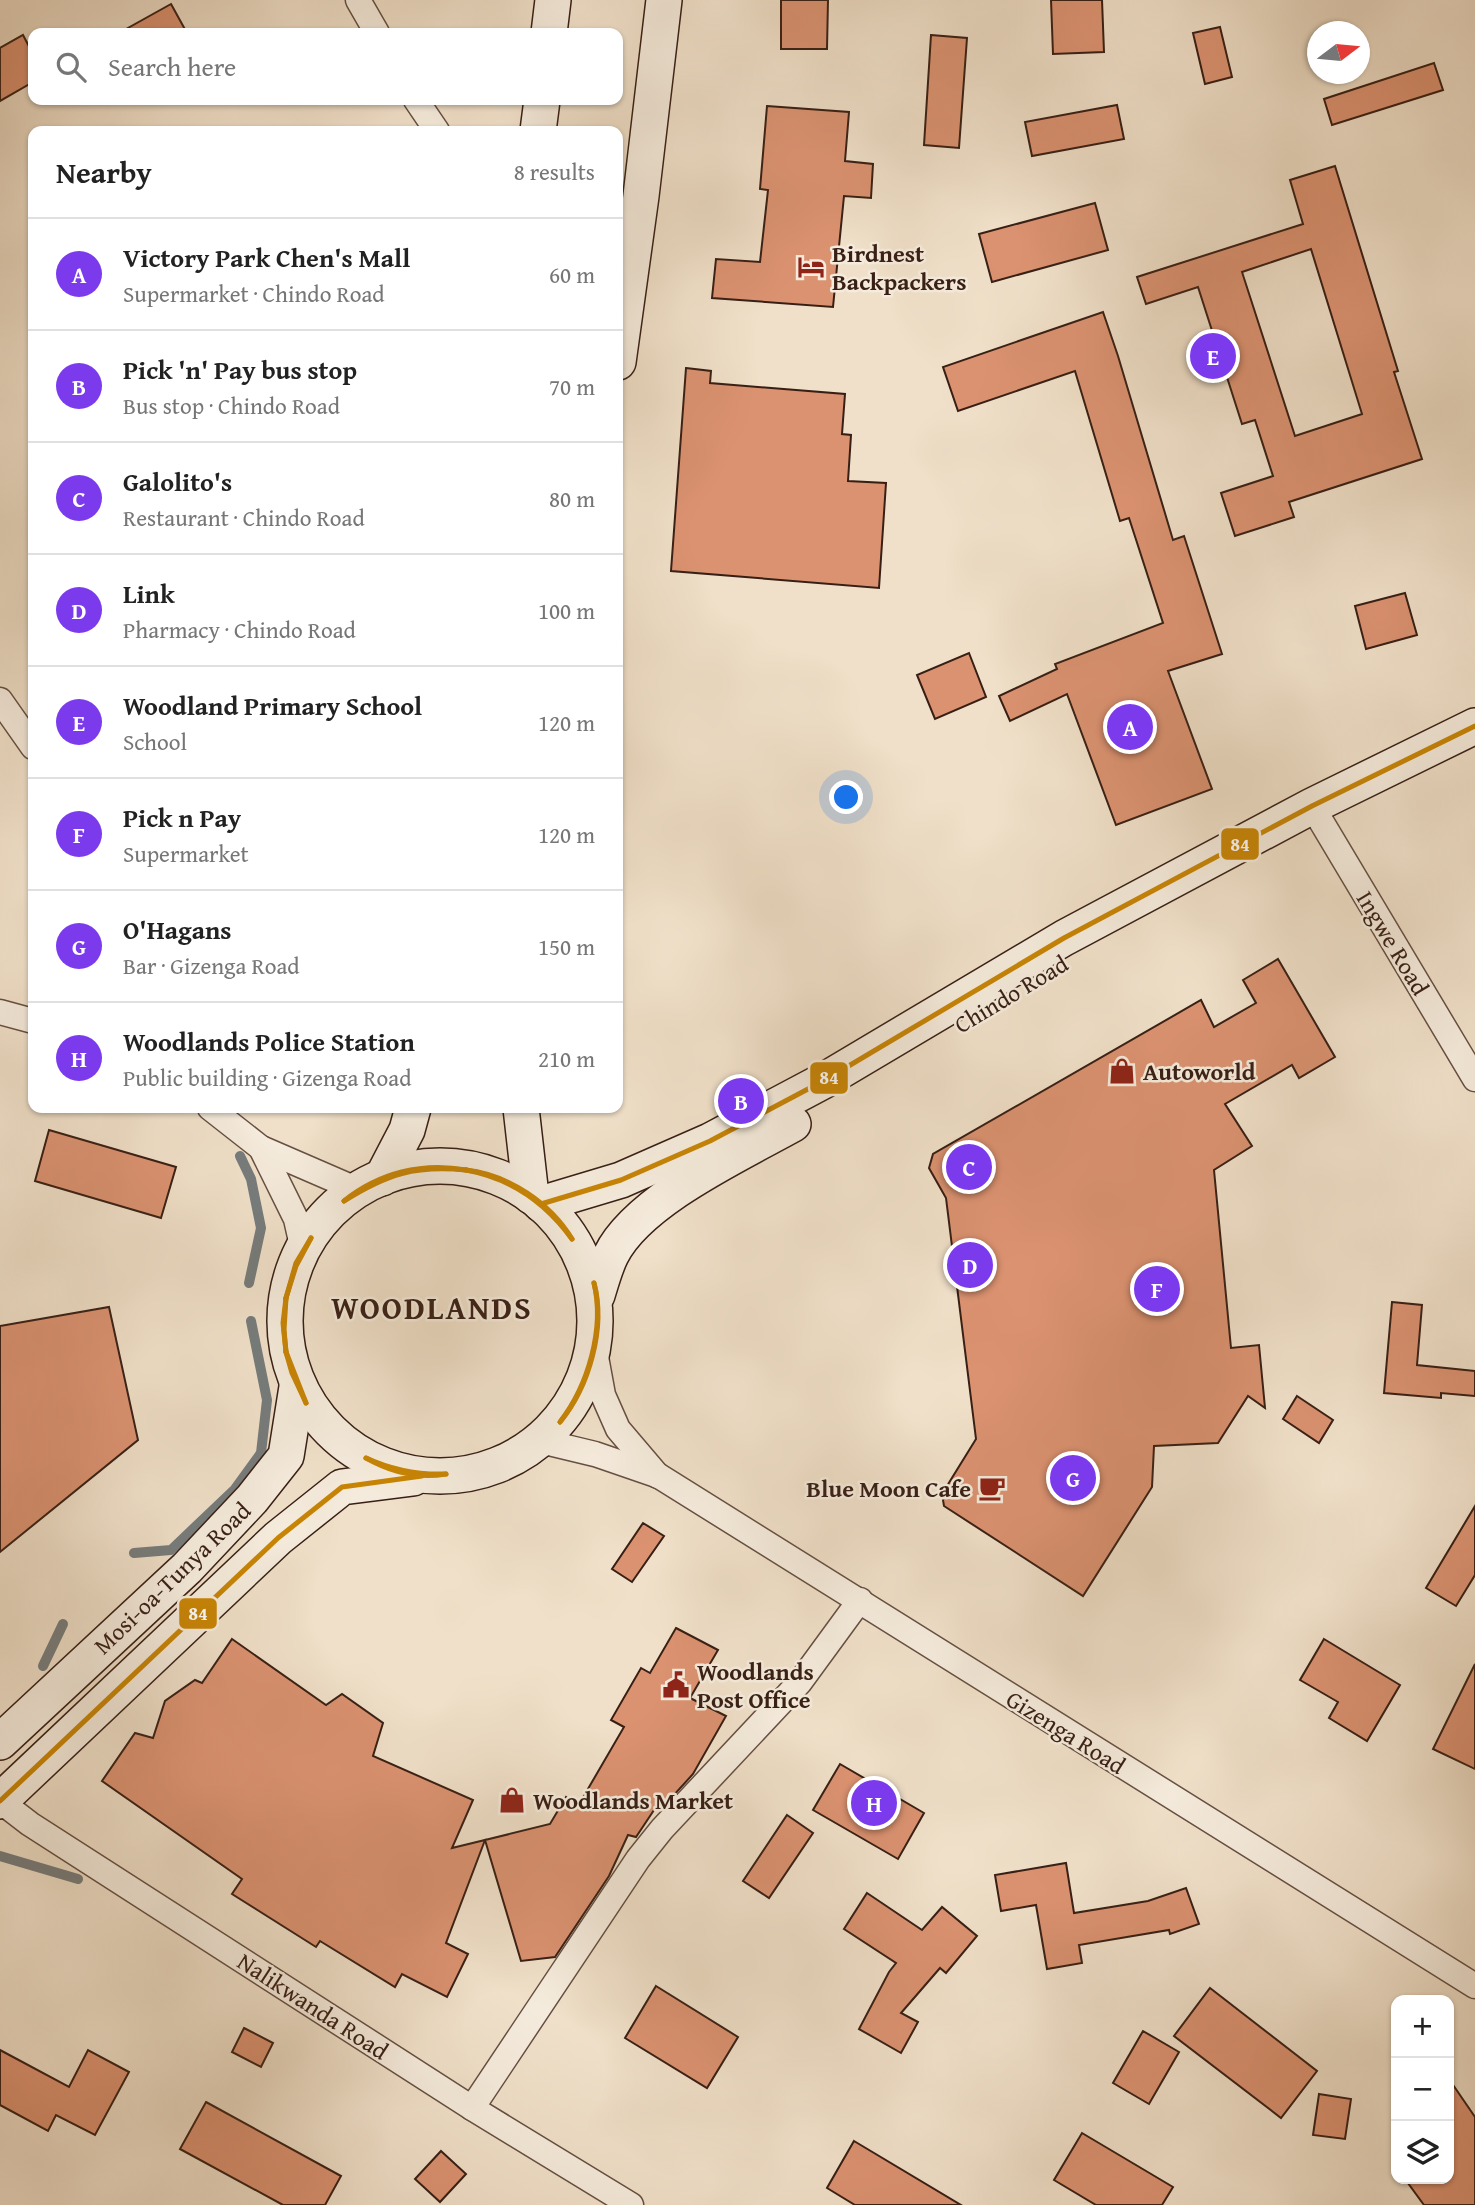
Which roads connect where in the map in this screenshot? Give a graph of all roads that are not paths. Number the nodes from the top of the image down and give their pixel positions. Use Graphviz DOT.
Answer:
graph roads {
  1 [pos="358,0"];
  2 [pos="553,0"];
  3 [pos="664,0"];
  4 [pos="374,28"];
  5 [pos="550,28"];
  6 [pos="419,105"];
  7 [pos="541,105"];
  8 [pos="434,126"];
  9 [pos="539,126"];
  10 [pos="629,194"];
  11 [pos="623,286"];
  12 [pos="0,700"];
  13 [pos="1475,726"];
  14 [pos="28,740"];
  15 [pos="1475,751"];
  16 [pos="1318,815"];
  17 [pos="0,1012"];
  18 [pos="28,1020"];
  19 [pos="1475,1079"];
  20 [pos="216,1113"];
  21 [pos="412,1113"];
  22 [pos="521,1113"];
  23 [pos="261,1148"];
  24 [pos="370,1184"];
  25 [pos="536,1200"];
  26 [pos="303,1250"];
  27 [pos="597,1295"];
  28 [pos="594,1346"];
  29 [pos="297,1387"];
  30 [pos="541,1441"];
  31 [pos="422,1476"];
  32 [pos="659,1476"];
  33 [pos="860,1600"];
  34 [pos="0,1742"];
  35 [pos="0,1801"];
  36 [pos="1475,1986"];
  37 [pos="472,2108"];
  38 [pos="631,2205"];
  1 -- 4 [label="street"];
  2 -- 5 [label="main road"];
  3 -- 10 [label="main road"];
  6 -- 8 [label="street"];
  7 -- 9 [label="main road"];
  10 -- 11 [label="main road"];
  12 -- 14 [label="street"];
  13 -- 16 [label="main road, Chindo Road"];
  15 -- 16 [label="main road, Chindo Road"];
  16 -- 19 [label="street, Ingwe Road"];
  16 -- 25 [label="main road, Chindo Road"];
  16 -- 27 [label="main road, Chindo Road"];
  17 -- 18 [label="street"];
  20 -- 23 [label="street"];
  21 -- 24 [label="main road"];
  22 -- 25 [label="main road"];
  23 -- 24 [label="street"];
  23 -- 26 [label="street"];
  24 -- 25 [label="main road"];
  24 -- 26 [label="main road"];
  25 -- 27 [label="main road"];
  26 -- 29 [label="main road"];
  27 -- 28 [label="main road"];
  28 -- 30 [label="main road"];
  28 -- 32 [label="street, Gizenga Road"];
  29 -- 31 [label="main road"];
  29 -- 34 [label="main road, Mosi-oa-Tunya Road"];
  30 -- 31 [label="main road, Mosi-oa-Tunya Road"];
  30 -- 32 [label="street, Gizenga Road"];
  31 -- 35 [label="main road, Mosi-oa-Tunya Road"];
  32 -- 33 [label="street, Gizenga Road"];
  33 -- 36 [label="street, Gizenga Road"];
  33 -- 37 [label="street"];
  35 -- 37 [label="street, Nalikwanda Road"];
  37 -- 38 [label="street, Nalikwanda Road"];
}
